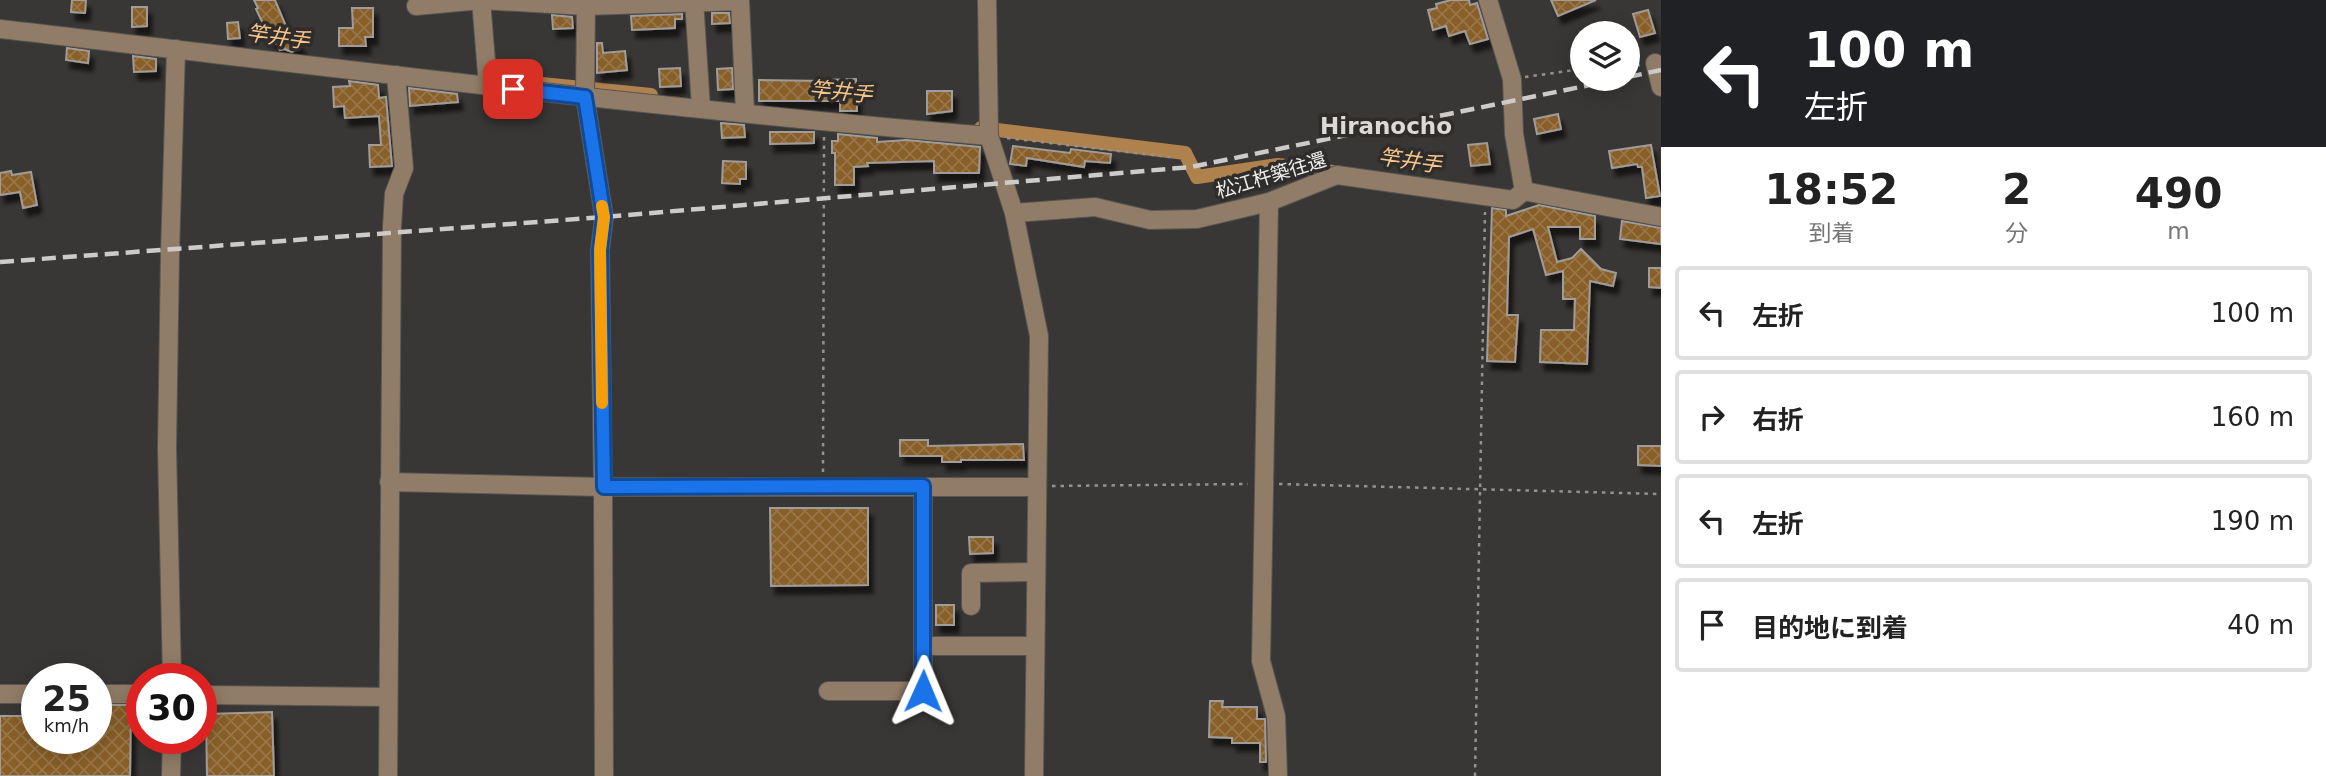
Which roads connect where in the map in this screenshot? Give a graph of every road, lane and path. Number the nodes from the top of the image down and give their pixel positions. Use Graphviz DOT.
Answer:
graph roads {
  1 [pos="481,0"];
  2 [pos="987,0"];
  3 [pos="1488,0"];
  4 [pos="694,1"];
  5 [pos="740,1"];
  6 [pos="416,6"];
  7 [pos="586,6"];
  8 [pos="0,29"];
  9 [pos="176,49"];
  10 [pos="1655,63"];
  11 [pos="1570,71"];
  12 [pos="396,75"];
  13 [pos="1512,79"];
  14 [pos="488,86"];
  15 [pos="1661,87"];
  16 [pos="585,97"];
  17 [pos="701,108"];
  18 [pos="745,112"];
  19 [pos="824,122"];
  20 [pos="989,136"];
  21 [pos="1170,157"];
  22 [pos="1524,191"];
  23 [pos="1485,195"];
  24 [pos="1269,202"];
  25 [pos="1014,213"];
  26 [pos="1661,217"];
  27 [pos="389,482"];
  28 [pos="1263,484"];
  29 [pos="823,486"];
  30 [pos="923,486"];
  31 [pos="604,487"];
  32 [pos="1037,487"];
  33 [pos="1481,489"];
  34 [pos="1661,494"];
  35 [pos="1036,572"];
  36 [pos="971,606"];
  37 [pos="924,646"];
  38 [pos="1035,646"];
  39 [pos="172,663"];
  40 [pos="828,691"];
  41 [pos="0,694"];
  42 [pos="21,694"];
  43 [pos="217,695"];
  44 [pos="388,698"];
  45 [pos="172,754"];
  46 [pos="171,776"];
  47 [pos="388,776"];
  48 [pos="604,776"];
  49 [pos="1034,776"];
  50 [pos="1278,776"];
  51 [pos="1475,776"];
  1 -- 6 [label="street"];
  1 -- 7 [label="street"];
  1 -- 14 [label="street"];
  2 -- 20 [label="street"];
  3 -- 13 [label="street"];
  4 -- 5 [label="street"];
  4 -- 7 [label="street"];
  4 -- 17 [label="street"];
  5 -- 18 [label="street"];
  7 -- 16 [label="street"];
  8 -- 9 [label="street"];
  9 -- 12 [label="street"];
  9 -- 39 [label="street"];
  10 -- 15 [label="street"];
  11 -- 13 [label="path"];
  12 -- 14 [label="street"];
  12 -- 27 [label="street"];
  13 -- 22 [label="street"];
  14 -- 16 [label="street"];
  16 -- 17 [label="street"];
  16 -- 31 [label="street"];
  17 -- 18 [label="street"];
  18 -- 19 [label="street"];
  19 -- 20 [label="street"];
  19 -- 29 [label="path"];
  20 -- 21 [label="path"];
  20 -- 25 [label="street"];
  22 -- 23 [label="street, 松江杵築往還"];
  22 -- 26 [label="street, 松江杵築往還"];
  23 -- 24 [label="street, 松江杵築往還"];
  23 -- 33 [label="path"];
  24 -- 25 [label="street, 松江杵築往還"];
  24 -- 28 [label="street"];
  25 -- 32 [label="street"];
  27 -- 31 [label="street"];
  27 -- 44 [label="street"];
  28 -- 32 [label="path"];
  28 -- 33 [label="path"];
  28 -- 50 [label="street"];
  29 -- 30 [label="street"];
  29 -- 31 [label="street"];
  30 -- 32 [label="street"];
  30 -- 37 [label="street"];
  31 -- 48 [label="street"];
  32 -- 35 [label="street"];
  33 -- 34 [label="path"];
  33 -- 51 [label="path"];
  35 -- 36 [label="street"];
  35 -- 38 [label="street"];
  37 -- 38 [label="street"];
  37 -- 40 [label="street"];
  38 -- 49 [label="street"];
  41 -- 42 [label="street"];
  43 -- 44 [label="street"];
  44 -- 47 [label="street"];
  45 -- 46 [label="street"];
}
